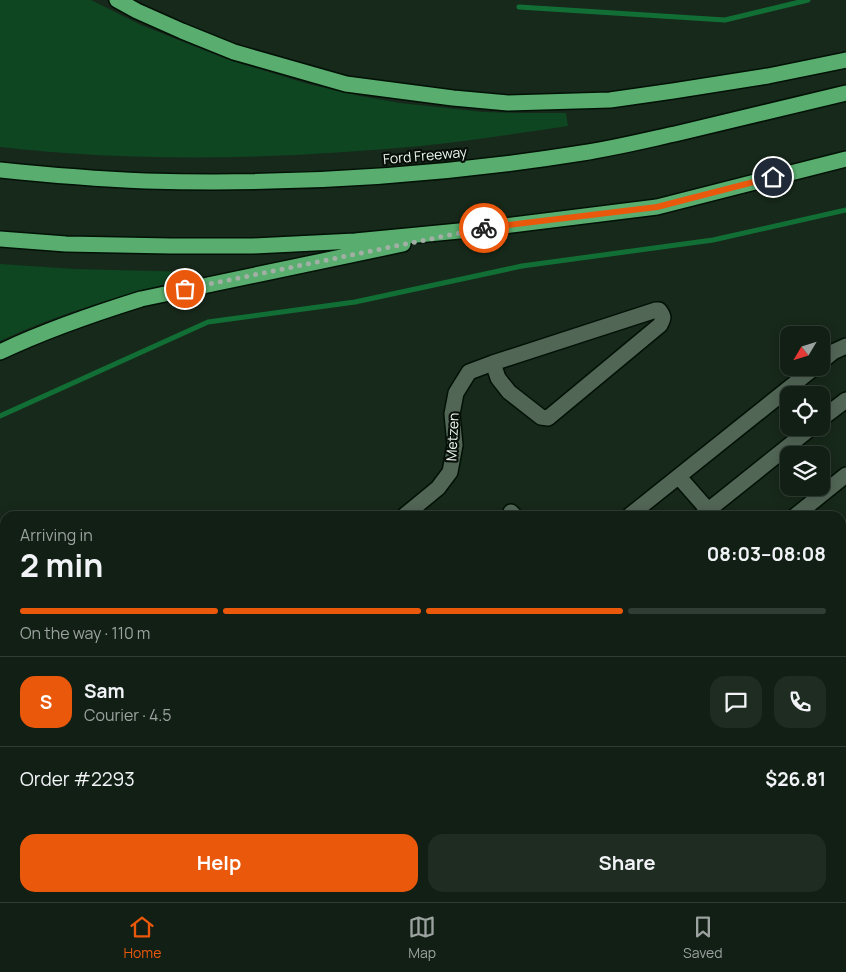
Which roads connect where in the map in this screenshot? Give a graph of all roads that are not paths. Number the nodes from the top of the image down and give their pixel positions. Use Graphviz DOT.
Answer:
graph roads {
  1 [pos="117,0"];
  2 [pos="846,60"];
  3 [pos="846,93"];
  4 [pos="846,159"];
  5 [pos="0,170"];
  6 [pos="480,229"];
  7 [pos="0,239"];
  8 [pos="846,346"];
  9 [pos="0,352"];
  10 [pos="830,354"];
  11 [pos="493,363"];
  12 [pos="804,376"];
  13 [pos="846,400"];
  14 [pos="830,412"];
  15 [pos="801,436"];
  16 [pos="846,475"];
  17 [pos="679,476"];
  18 [pos="410,511"];
  19 [pos="635,511"];
  20 [pos="703,511"];
  21 [pos="707,511"];
  22 [pos="801,511"];
  1 -- 2 [label="highway"];
  3 -- 5 [label="highway, Ford Freeway"];
  4 -- 6 [label="highway"];
  6 -- 7 [label="highway"];
  6 -- 9 [label="highway"];
  8 -- 10 [label="street"];
  11 -- 11 [label="street"];
  11 -- 18 [label="street, Metzen"];
  12 -- 17 [label="street"];
  13 -- 14 [label="street"];
  15 -- 21 [label="street"];
  16 -- 22 [label="street"];
  17 -- 19 [label="street"];
  17 -- 20 [label="street"];
}
